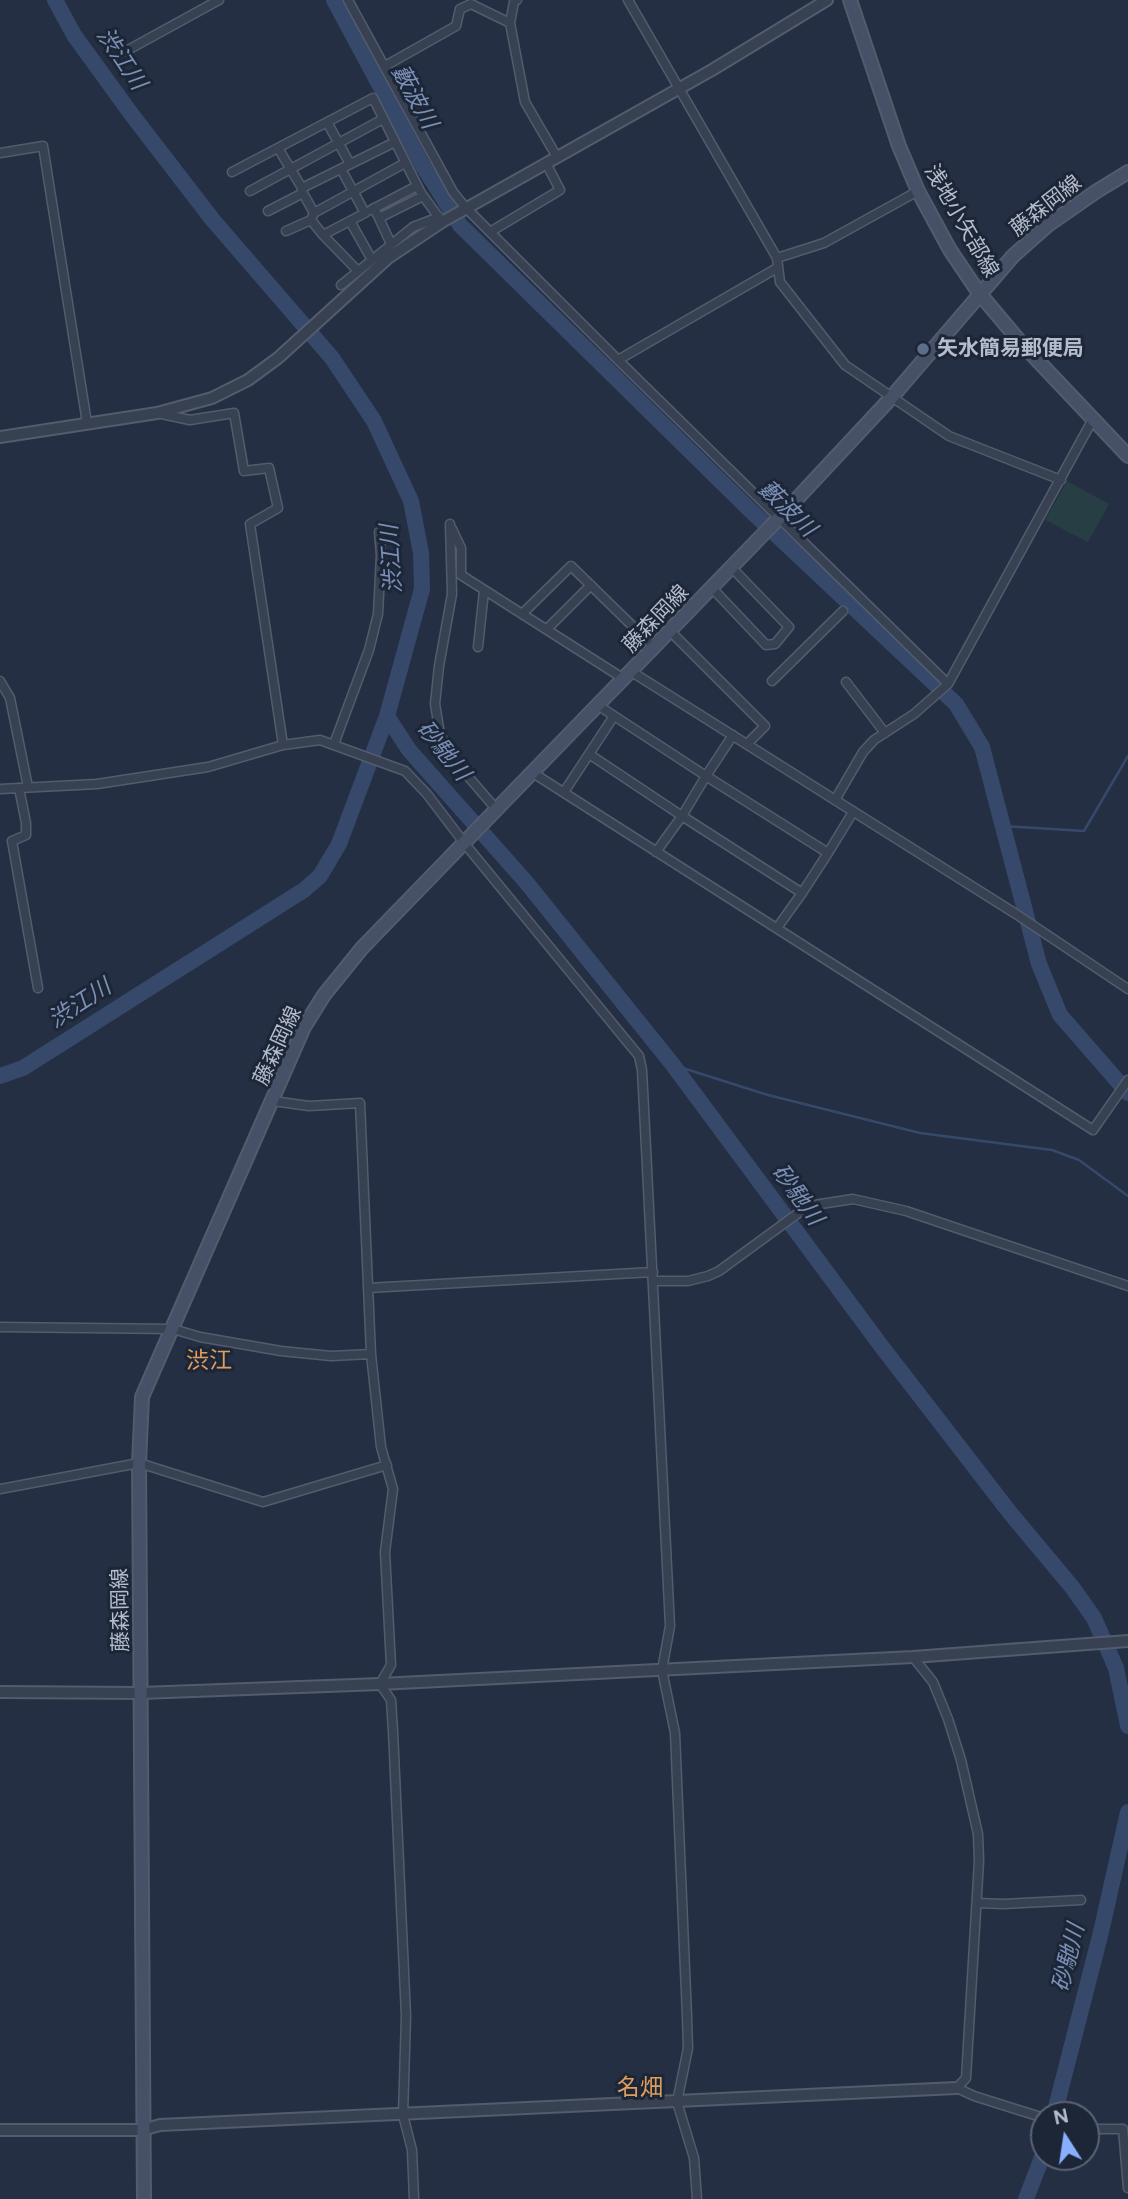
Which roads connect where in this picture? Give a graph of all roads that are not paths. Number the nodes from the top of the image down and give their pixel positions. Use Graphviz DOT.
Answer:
graph roads {
  1 [pos="219,0"];
  2 [pos="348,0"];
  3 [pos="517,0"];
  4 [pos="628,0"];
  5 [pos="827,0"];
  6 [pos="850,0"];
  7 [pos="471,2"];
  8 [pos="510,23"];
  9 [pos="126,51"];
  10 [pos="385,66"];
  11 [pos="679,87"];
  12 [pos="383,119"];
  13 [pos="327,122"];
  14 [pos="395,142"];
  15 [pos="339,143"];
  16 [pos="278,148"];
  17 [pos="0,153"];
  18 [pos="557,157"];
  19 [pos="405,163"];
  20 [pos="546,163"];
  21 [pos="350,164"];
  22 [pos="290,169"];
  23 [pos="341,169"];
  24 [pos="232,172"];
  25 [pos="1128,172"];
  26 [pos="417,186"];
  27 [pos="352,190"];
  28 [pos="250,191"];
  29 [pos="302,191"];
  30 [pos="918,191"];
  31 [pos="423,196"];
  32 [pos="374,208"];
  33 [pos="463,210"];
  34 [pos="268,211"];
  35 [pos="365,213"];
  36 [pos="312,217"];
  37 [pos="379,218"];
  38 [pos="442,219"];
  39 [pos="350,221"];
  40 [pos="286,231"];
  41 [pos="490,232"];
  42 [pos="324,235"];
  43 [pos="391,244"];
  44 [pos="776,258"];
  45 [pos="372,260"];
  46 [pos="777,268"];
  47 [pos="358,271"];
  48 [pos="341,285"];
  49 [pos="979,293"];
  50 [pos="618,360"];
  51 [pos="891,398"];
  52 [pos="157,413"];
  53 [pos="1093,419"];
  54 [pos="87,423"];
  55 [pos="0,437"];
  56 [pos="1128,456"];
  57 [pos="1062,480"];
  58 [pos="779,519"];
  59 [pos="379,533"];
  60 [pos="732,568"];
  61 [pos="591,585"];
  62 [pos="712,588"];
  63 [pos="484,591"];
  64 [pos="843,611"];
  65 [pos="522,614"];
  66 [pos="547,629"];
  67 [pos="671,632"];
  68 [pos="478,647"];
  69 [pos="655,648"];
  70 [pos="628,676"];
  71 [pos="0,681"];
  72 [pos="772,681"];
  73 [pos="846,682"];
  74 [pos="948,684"];
  75 [pos="599,706"];
  76 [pos="614,716"];
  77 [pos="885,733"];
  78 [pos="733,735"];
  79 [pos="334,744"];
  80 [pos="747,744"];
  81 [pos="283,745"];
  82 [pos="589,754"];
  83 [pos="533,773"];
  84 [pos="706,776"];
  85 [pos="24,788"];
  86 [pos="0,789"];
  87 [pos="564,792"];
  88 [pos="835,800"];
  89 [pos="497,810"];
  90 [pos="853,812"];
  91 [pos="682,816"];
  92 [pos="465,844"];
  93 [pos="656,852"];
  94 [pos="828,853"];
  95 [pos="802,893"];
  96 [pos="777,929"];
  97 [pos="38,988"];
  98 [pos="1128,989"];
  99 [pos="1128,1080"];
  100 [pos="273,1101"];
  101 [pos="653,1277"];
  102 [pos="1128,1286"];
  103 [pos="368,1288"];
  104 [pos="0,1328"];
  105 [pos="173,1329"];
  106 [pos="371,1354"];
  107 [pos="139,1464"];
  108 [pos="387,1465"];
  109 [pos="0,1489"];
  110 [pos="1128,1641"];
  111 [pos="913,1657"];
  112 [pos="662,1670"];
  113 [pos="380,1684"];
  114 [pos="0,1692"];
  115 [pos="141,1693"];
  116 [pos="1081,1900"];
  117 [pos="977,1903"];
  118 [pos="957,2088"];
  119 [pos="677,2102"];
  120 [pos="1030,2114"];
  121 [pos="403,2115"];
  122 [pos="1100,2129"];
  123 [pos="0,2130"];
  124 [pos="142,2130"];
  125 [pos="1128,2188"];
  126 [pos="144,2199"];
  127 [pos="414,2199"];
  128 [pos="697,2199"];
  1 -- 9 [label="street"];
  2 -- 10 [label="street"];
  3 -- 8 [label="street"];
  4 -- 11 [label="street"];
  5 -- 11 [label="street"];
  6 -- 30 [label="main road, 浅地小矢部線"];
  7 -- 8 [label="street"];
  7 -- 10 [label="street"];
  8 -- 18 [label="street"];
  10 -- 33 [label="street"];
  11 -- 18 [label="street"];
  11 -- 44 [label="street"];
  12 -- 13 [label="street"];
  12 -- 14 [label="street"];
  12 -- 15 [label="street"];
  13 -- 15 [label="street"];
  13 -- 16 [label="street"];
  14 -- 19 [label="street"];
  14 -- 21 [label="street"];
  15 -- 21 [label="street"];
  15 -- 22 [label="street"];
  16 -- 22 [label="street"];
  16 -- 24 [label="street"];
  17 -- 54 [label="street"];
  18 -- 20 [label="street"];
  19 -- 26 [label="street"];
  19 -- 27 [label="street"];
  20 -- 33 [label="street"];
  20 -- 41 [label="street"];
  21 -- 23 [label="street"];
  22 -- 28 [label="street"];
  22 -- 29 [label="street"];
  23 -- 27 [label="street"];
  23 -- 29 [label="street"];
  25 -- 49 [label="main road, 藤森岡線"];
  26 -- 31 [label="street"];
  26 -- 32 [label="street"];
  27 -- 35 [label="street"];
  27 -- 36 [label="street"];
  29 -- 34 [label="street"];
  29 -- 36 [label="street"];
  30 -- 44 [label="street"];
  30 -- 49 [label="main road, 浅地小矢部線"];
  31 -- 37 [label="street"];
  31 -- 38 [label="street"];
  32 -- 35 [label="street"];
  32 -- 37 [label="street"];
  33 -- 38 [label="street"];
  33 -- 41 [label="street"];
  35 -- 39 [label="street"];
  36 -- 40 [label="street"];
  36 -- 42 [label="street"];
  37 -- 43 [label="street"];
  38 -- 43 [label="street"];
  38 -- 52 [label="street"];
  39 -- 42 [label="street"];
  39 -- 45 [label="street"];
  41 -- 50 [label="street"];
  42 -- 47 [label="street"];
  43 -- 45 [label="street"];
  44 -- 46 [label="street"];
  45 -- 47 [label="street"];
  46 -- 50 [label="street"];
  46 -- 51 [label="street"];
  47 -- 48 [label="street"];
  49 -- 51 [label="main road, 藤森岡線"];
  49 -- 53 [label="main road, 浅地小矢部線"];
  50 -- 58 [label="street"];
  51 -- 57 [label="street"];
  51 -- 58 [label="main road, 藤森岡線"];
  52 -- 54 [label="street"];
  52 -- 81 [label="street"];
  53 -- 56 [label="main road, 浅地小矢部線"];
  53 -- 57 [label="street"];
  54 -- 55 [label="street"];
  57 -- 74 [label="street"];
  58 -- 60 [label="main road, 藤森岡線"];
  58 -- 74 [label="street"];
  59 -- 79 [label="street"];
  60 -- 62 [label="main road, 藤森岡線"];
  60 -- 62 [label="street"];
  61 -- 65 [label="street"];
  61 -- 66 [label="street"];
  61 -- 69 [label="street"];
  62 -- 67 [label="main road, 藤森岡線"];
  63 -- 65 [label="street"];
  63 -- 68 [label="street"];
  63 -- 89 [label="street"];
  64 -- 72 [label="street"];
  65 -- 66 [label="street"];
  66 -- 70 [label="street"];
  67 -- 69 [label="main road, 藤森岡線"];
  67 -- 80 [label="street"];
  69 -- 70 [label="main road, 藤森岡線"];
  70 -- 75 [label="main road, 藤森岡線"];
  70 -- 78 [label="street"];
  71 -- 85 [label="street"];
  73 -- 77 [label="street"];
  74 -- 77 [label="street"];
  75 -- 76 [label="street"];
  75 -- 83 [label="main road, 藤森岡線"];
  76 -- 82 [label="street"];
  76 -- 84 [label="street"];
  77 -- 88 [label="street"];
  78 -- 80 [label="street"];
  78 -- 84 [label="street"];
  79 -- 81 [label="street"];
  79 -- 92 [label="street"];
  80 -- 88 [label="street"];
  81 -- 85 [label="street"];
  82 -- 87 [label="street"];
  82 -- 91 [label="street"];
  83 -- 87 [label="street"];
  83 -- 89 [label="main road, 藤森岡線"];
  84 -- 91 [label="street"];
  84 -- 94 [label="street"];
  85 -- 86 [label="street"];
  85 -- 97 [label="street"];
  87 -- 93 [label="street"];
  88 -- 90 [label="street"];
  89 -- 92 [label="main road, 藤森岡線"];
  90 -- 94 [label="street"];
  90 -- 98 [label="street"];
  91 -- 93 [label="street"];
  91 -- 95 [label="street"];
  92 -- 100 [label="main road, 藤森岡線"];
  92 -- 101 [label="street"];
  93 -- 96 [label="street"];
  94 -- 95 [label="street"];
  95 -- 96 [label="street"];
  96 -- 99 [label="street"];
  100 -- 103 [label="street"];
  100 -- 105 [label="main road, 藤森岡線"];
  101 -- 102 [label="street"];
  101 -- 103 [label="street"];
  101 -- 112 [label="street"];
  103 -- 106 [label="street"];
  104 -- 105 [label="street"];
  105 -- 106 [label="street"];
  105 -- 107 [label="main road, 藤森岡線"];
  106 -- 108 [label="street"];
  107 -- 108 [label="street"];
  107 -- 109 [label="street"];
  107 -- 115 [label="main road, 藤森岡線"];
  108 -- 113 [label="street"];
  110 -- 111 [label="street"];
  111 -- 112 [label="street"];
  111 -- 117 [label="street"];
  112 -- 113 [label="street"];
  112 -- 119 [label="street"];
  113 -- 115 [label="street"];
  113 -- 121 [label="street"];
  114 -- 115 [label="street"];
  115 -- 124 [label="main road, 藤森岡線"];
  116 -- 117 [label="street"];
  117 -- 118 [label="street"];
  118 -- 119 [label="street"];
  118 -- 120 [label="street"];
  119 -- 121 [label="street"];
  119 -- 128 [label="street"];
  121 -- 124 [label="street"];
  121 -- 127 [label="street"];
  122 -- 125 [label="street"];
  123 -- 124 [label="street"];
  124 -- 126 [label="main road, 藤森岡線"];
}
